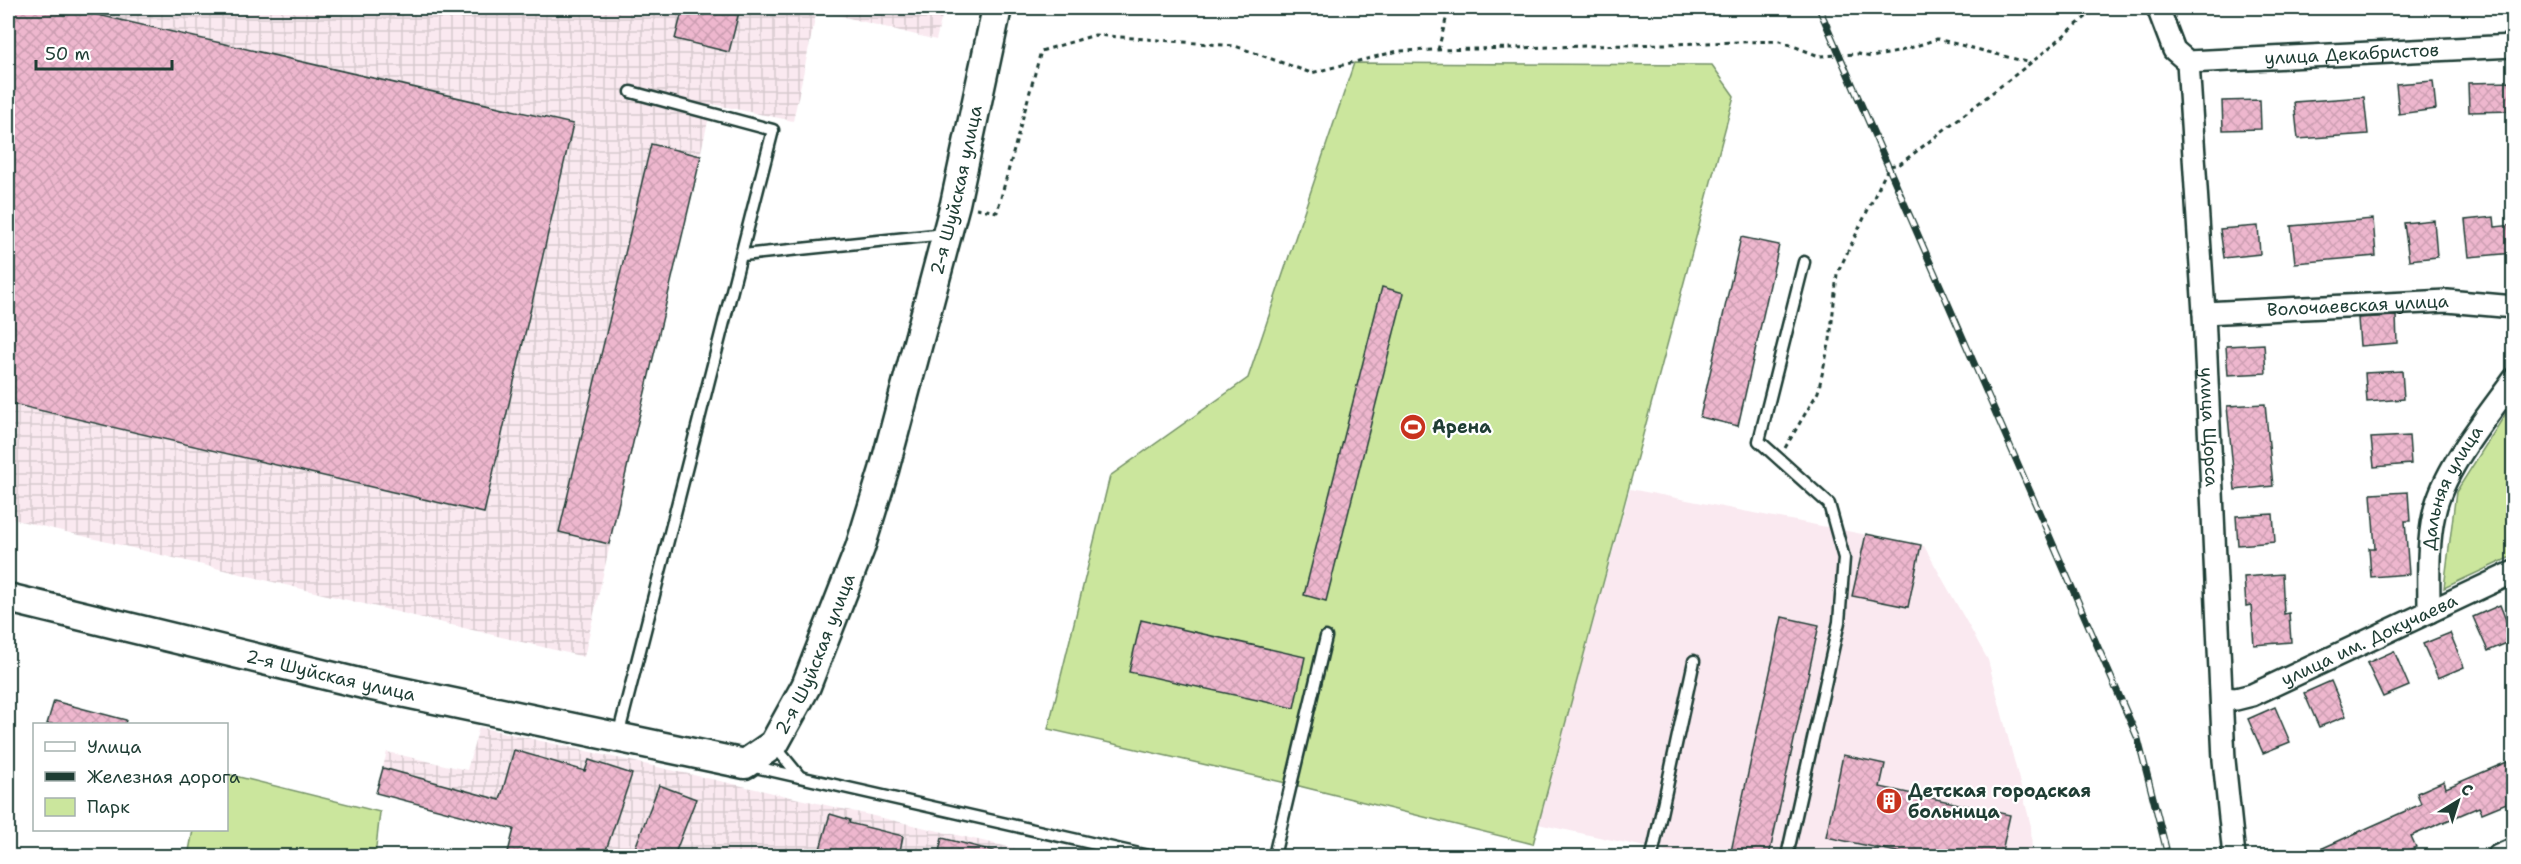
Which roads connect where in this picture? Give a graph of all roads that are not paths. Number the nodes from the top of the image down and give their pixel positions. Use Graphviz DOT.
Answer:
graph roads {
  1 [pos="995,8"];
  2 [pos="2158,8"];
  3 [pos="2514,46"];
  4 [pos="2188,62"];
  5 [pos="631,92"];
  6 [pos="947,234"];
  7 [pos="743,255"];
  8 [pos="1804,262"];
  9 [pos="2514,307"];
  10 [pos="2204,313"];
  11 [pos="2514,379"];
  12 [pos="2514,572"];
  13 [pos="8,598"];
  14 [pos="2429,612"];
  15 [pos="1326,637"];
  16 [pos="1694,661"];
  17 [pos="2222,698"];
  18 [pos="617,739"];
  19 [pos="774,744"];
  20 [pos="745,764"];
  21 [pos="801,777"];
  22 [pos="2514,849"];
  23 [pos="1148,856"];
  24 [pos="1274,856"];
  25 [pos="1652,856"];
  26 [pos="1787,856"];
  27 [pos="2234,856"];
  28 [pos="2498,856"];
  1 -- 6 [label="street, 2-я Шуйская улица"];
  2 -- 4 [label="street"];
  3 -- 4 [label="street, улица Декабристов"];
  4 -- 10 [label="street, улица Щорса"];
  5 -- 7 [label="lane"];
  6 -- 7 [label="lane"];
  6 -- 19 [label="street, 2-я Шуйская улица"];
  7 -- 18 [label="lane"];
  8 -- 26 [label="lane"];
  9 -- 10 [label="street, Волочаевская улица"];
  10 -- 17 [label="street, улица Щорса"];
  11 -- 14 [label="street, Дальняя улица"];
  12 -- 14 [label="street, улица им. Докучаева"];
  13 -- 18 [label="street, 2-я Шуйская улица"];
  14 -- 17 [label="street, улица им. Докучаева"];
  15 -- 24 [label="lane"];
  16 -- 25 [label="lane"];
  17 -- 27 [label="street, улица Щорса"];
  18 -- 20 [label="street, 2-я Шуйская улица"];
  19 -- 20 [label="street, 2-я Шуйская улица"];
  19 -- 21 [label="lane"];
  20 -- 21 [label="lane"];
  21 -- 23 [label="lane"];
  22 -- 28 [label="street"];
}
